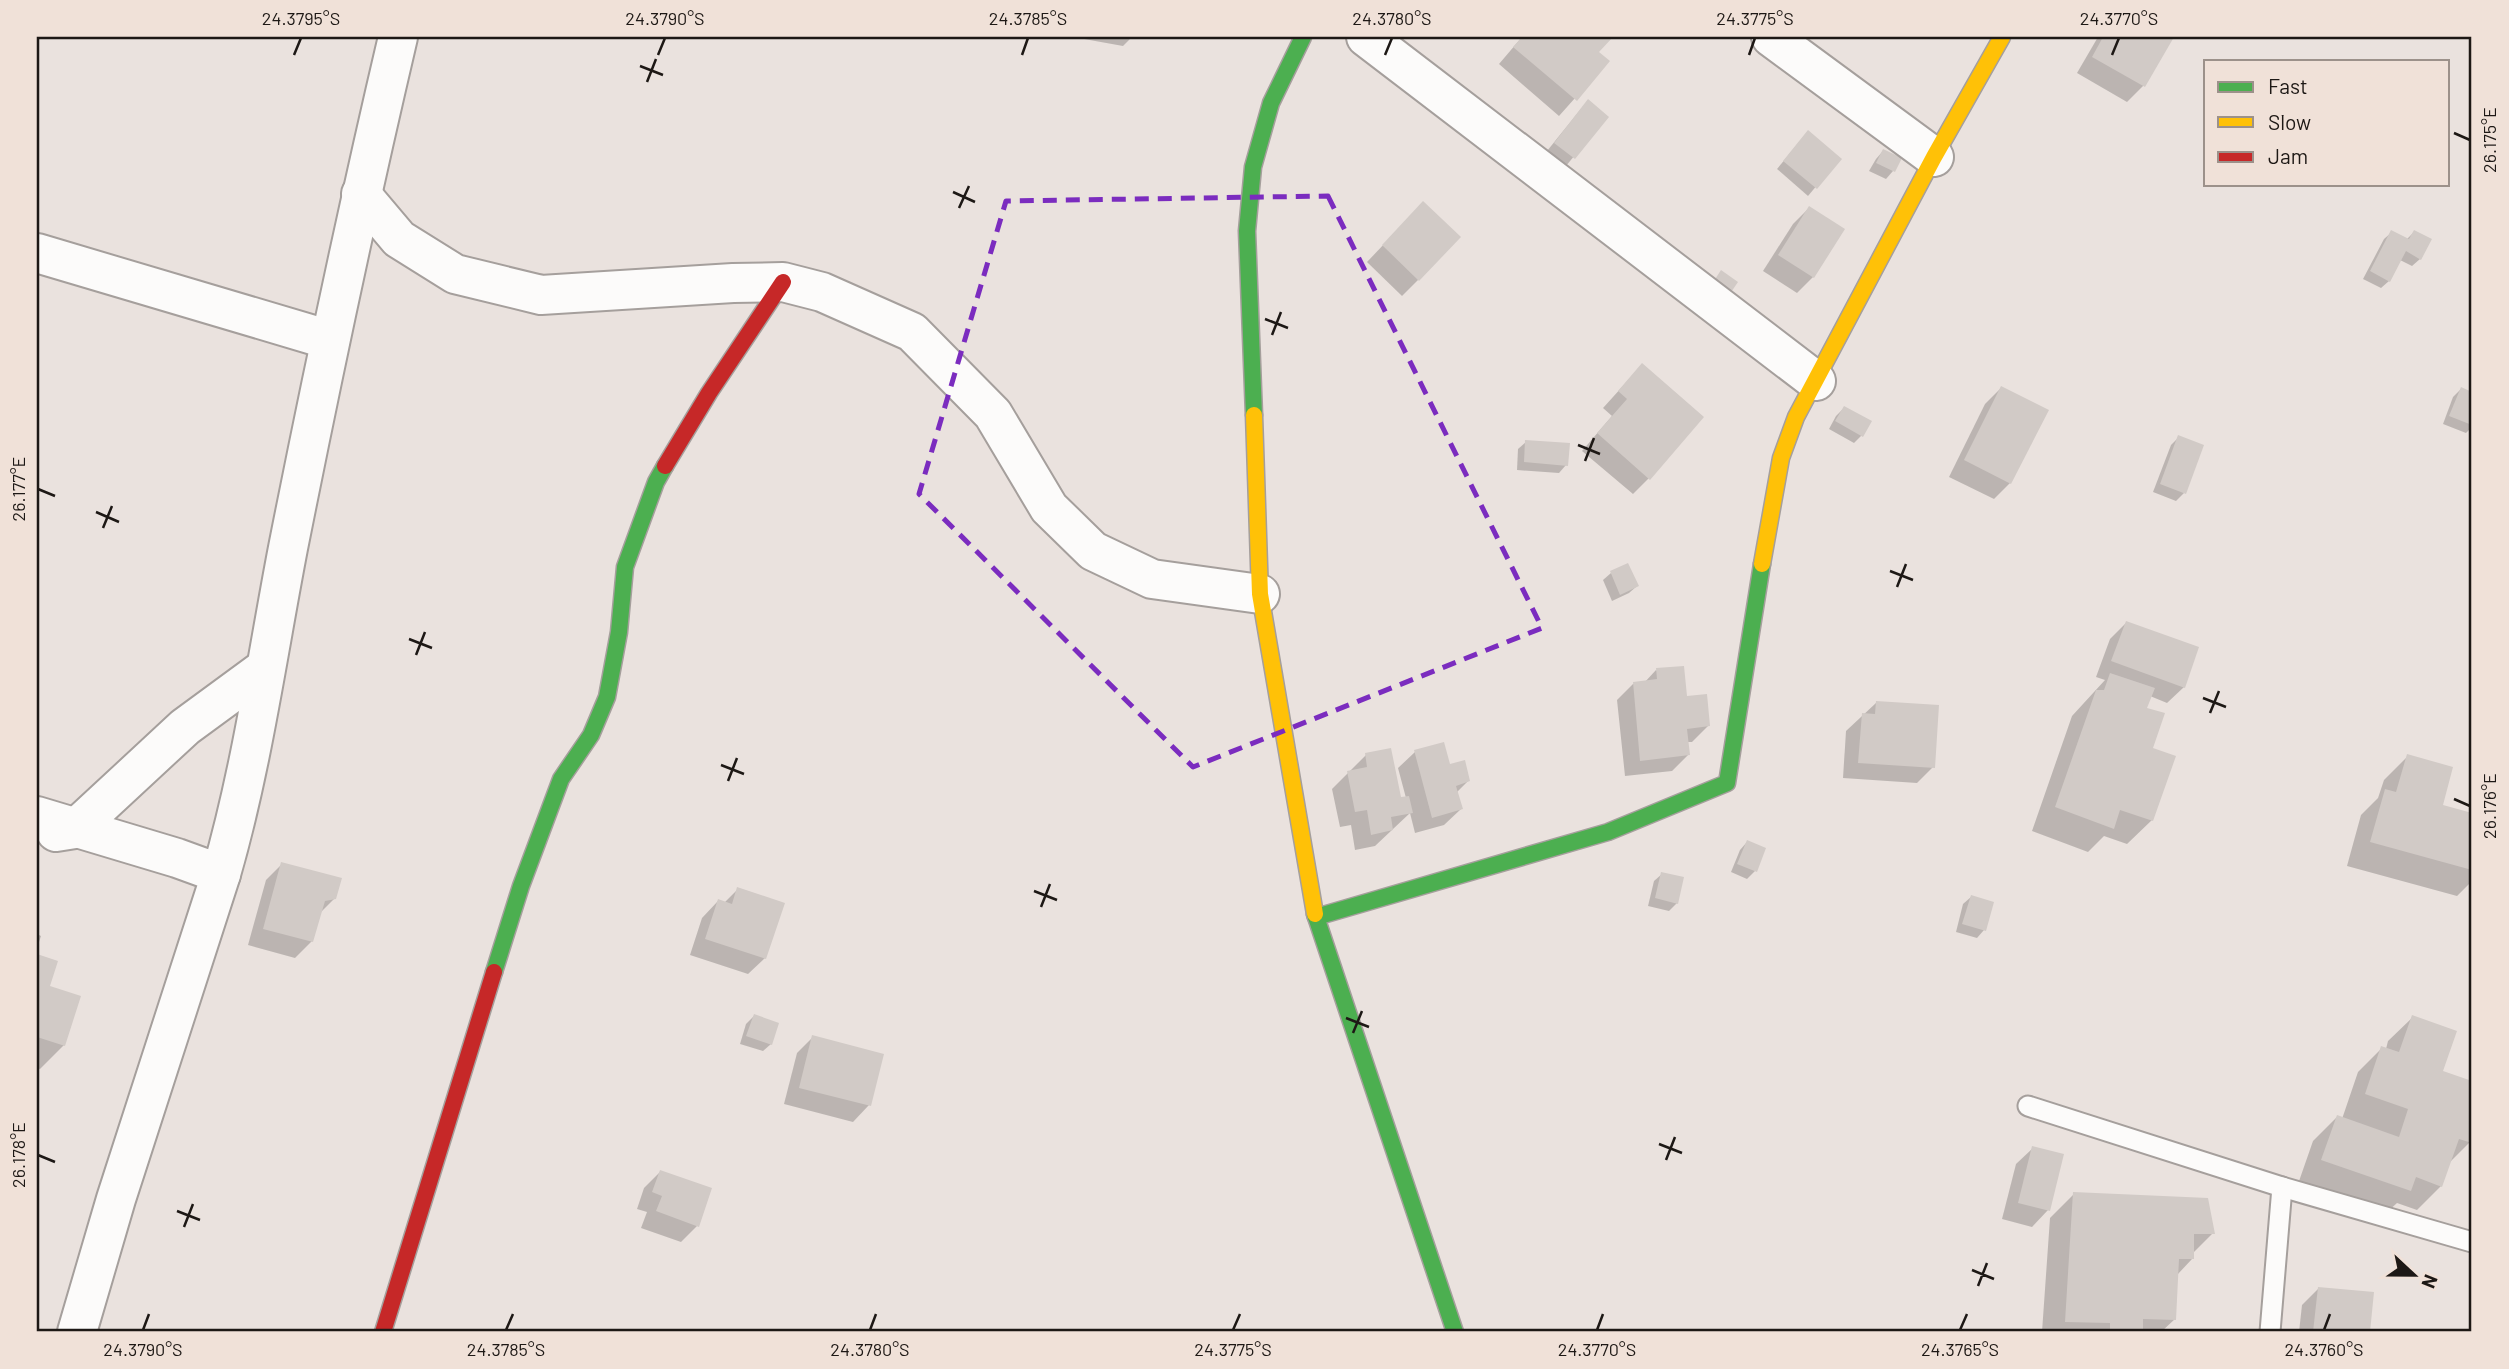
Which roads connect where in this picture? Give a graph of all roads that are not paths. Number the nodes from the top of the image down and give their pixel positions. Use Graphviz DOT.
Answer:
graph roads {
  1 [pos="398,37"];
  2 [pos="1303,37"];
  3 [pos="1366,37"];
  4 [pos="1771,37"];
  5 [pos="2002,37"];
  6 [pos="1934,157"];
  7 [pos="361,194"];
  8 [pos="37,253"];
  9 [pos="783,282"];
  10 [pos="330,340"];
  11 [pos="1816,380"];
  12 [pos="1260,594"];
  13 [pos="264,669"];
  14 [pos="37,816"];
  15 [pos="75,829"];
  16 [pos="37,835"];
  17 [pos="221,874"];
  18 [pos="1316,917"];
  19 [pos="2028,1106"];
  20 [pos="2283,1186"];
  21 [pos="2472,1242"];
  22 [pos="77,1332"];
  23 [pos="383,1332"];
  24 [pos="1455,1332"];
  25 [pos="2270,1332"];
  1 -- 7 [label="street"];
  2 -- 12 [label="street"];
  3 -- 11 [label="street"];
  4 -- 6 [label="street"];
  5 -- 6 [label="street"];
  6 -- 11 [label="street"];
  7 -- 9 [label="street"];
  7 -- 10 [label="street"];
  8 -- 10 [label="street"];
  9 -- 12 [label="street"];
  9 -- 23 [label="street"];
  10 -- 13 [label="street"];
  11 -- 18 [label="street"];
  12 -- 18 [label="street"];
  13 -- 15 [label="street"];
  13 -- 17 [label="street"];
  14 -- 15 [label="street"];
  15 -- 16 [label="street"];
  15 -- 17 [label="street"];
  17 -- 22 [label="street"];
  18 -- 24 [label="street"];
  19 -- 20 [label="lane"];
  20 -- 21 [label="lane"];
  20 -- 25 [label="lane"];
}
